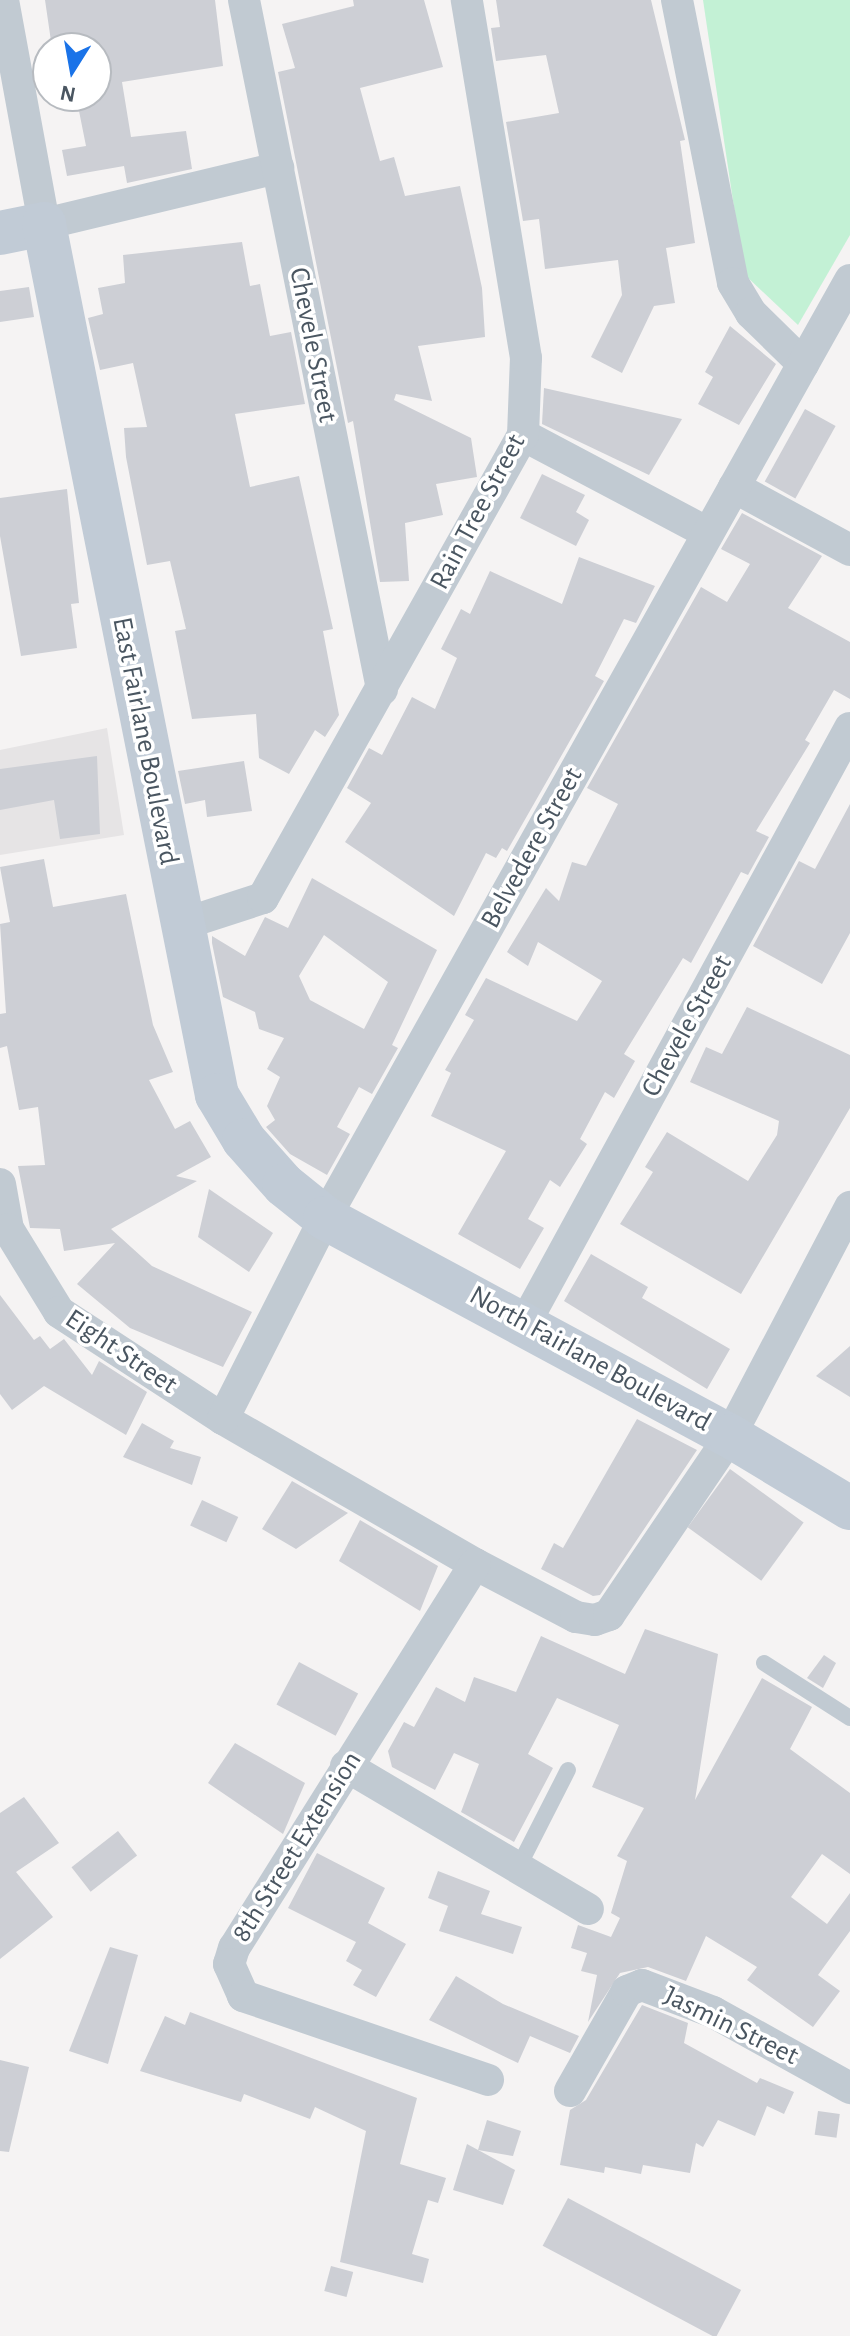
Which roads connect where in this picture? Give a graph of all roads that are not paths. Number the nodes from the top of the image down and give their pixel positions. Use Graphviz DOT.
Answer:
graph roads {
  1 [pos="3,0"];
  2 [pos="244,0"];
  3 [pos="467,0"];
  4 [pos="677,0"];
  5 [pos="278,168"];
  6 [pos="44,224"];
  7 [pos="0,233"];
  8 [pos="850,280"];
  9 [pos="803,364"];
  10 [pos="523,435"];
  11 [pos="734,487"];
  12 [pos="708,533"];
  13 [pos="850,550"];
  14 [pos="382,689"];
  15 [pos="850,728"];
  16 [pos="180,925"];
  17 [pos="0,1184"];
  18 [pos="850,1207"];
  19 [pos="325,1218"];
  20 [pos="525,1323"];
  21 [pos="223,1419"];
  22 [pos="730,1436"];
  23 [pos="850,1508"];
  24 [pos="475,1564"];
  25 [pos="764,1663"];
  26 [pos="850,1718"];
  27 [pos="346,1766"];
  28 [pos="568,1770"];
  29 [pos="518,1868"];
  30 [pos="588,1909"];
  31 [pos="488,2080"];
  32 [pos="850,2088"];
  33 [pos="570,2091"];
  1 -- 6 [label="street"];
  2 -- 5 [label="street, Chevele Street"];
  3 -- 10 [label="street, Rain Tree Street"];
  4 -- 9 [label="street"];
  5 -- 6 [label="street"];
  5 -- 14 [label="street, Chevele Street"];
  6 -- 7 [label="street"];
  6 -- 16 [label="street, East Fairlane Boulevard"];
  8 -- 9 [label="street, Belvedere Street"];
  9 -- 11 [label="street, Belvedere Street"];
  10 -- 12 [label="street"];
  10 -- 14 [label="street, Rain Tree Street"];
  11 -- 12 [label="street, Belvedere Street"];
  11 -- 13 [label="street"];
  12 -- 19 [label="street, Belvedere Street"];
  14 -- 16 [label="street, Rain Tree Street"];
  15 -- 20 [label="street, Chevele Street"];
  16 -- 19 [label="street, East Fairlane Boulevard"];
  17 -- 21 [label="street, Eight Street"];
  18 -- 22 [label="street"];
  19 -- 20 [label="street, North Fairlane Boulevard"];
  19 -- 21 [label="street, Belvedere Street"];
  20 -- 22 [label="street, North Fairlane Boulevard"];
  21 -- 24 [label="street, Eight Street"];
  22 -- 23 [label="street, North Fairlane Boulevard"];
  22 -- 24 [label="street, Eight Street"];
  24 -- 27 [label="street, 8th Street Extension"];
  25 -- 26 [label="lane"];
  27 -- 29 [label="street"];
  27 -- 31 [label="street, 8th Street Extension"];
  28 -- 29 [label="lane"];
  29 -- 30 [label="street"];
  32 -- 33 [label="street, Jasmin Street"];
}
